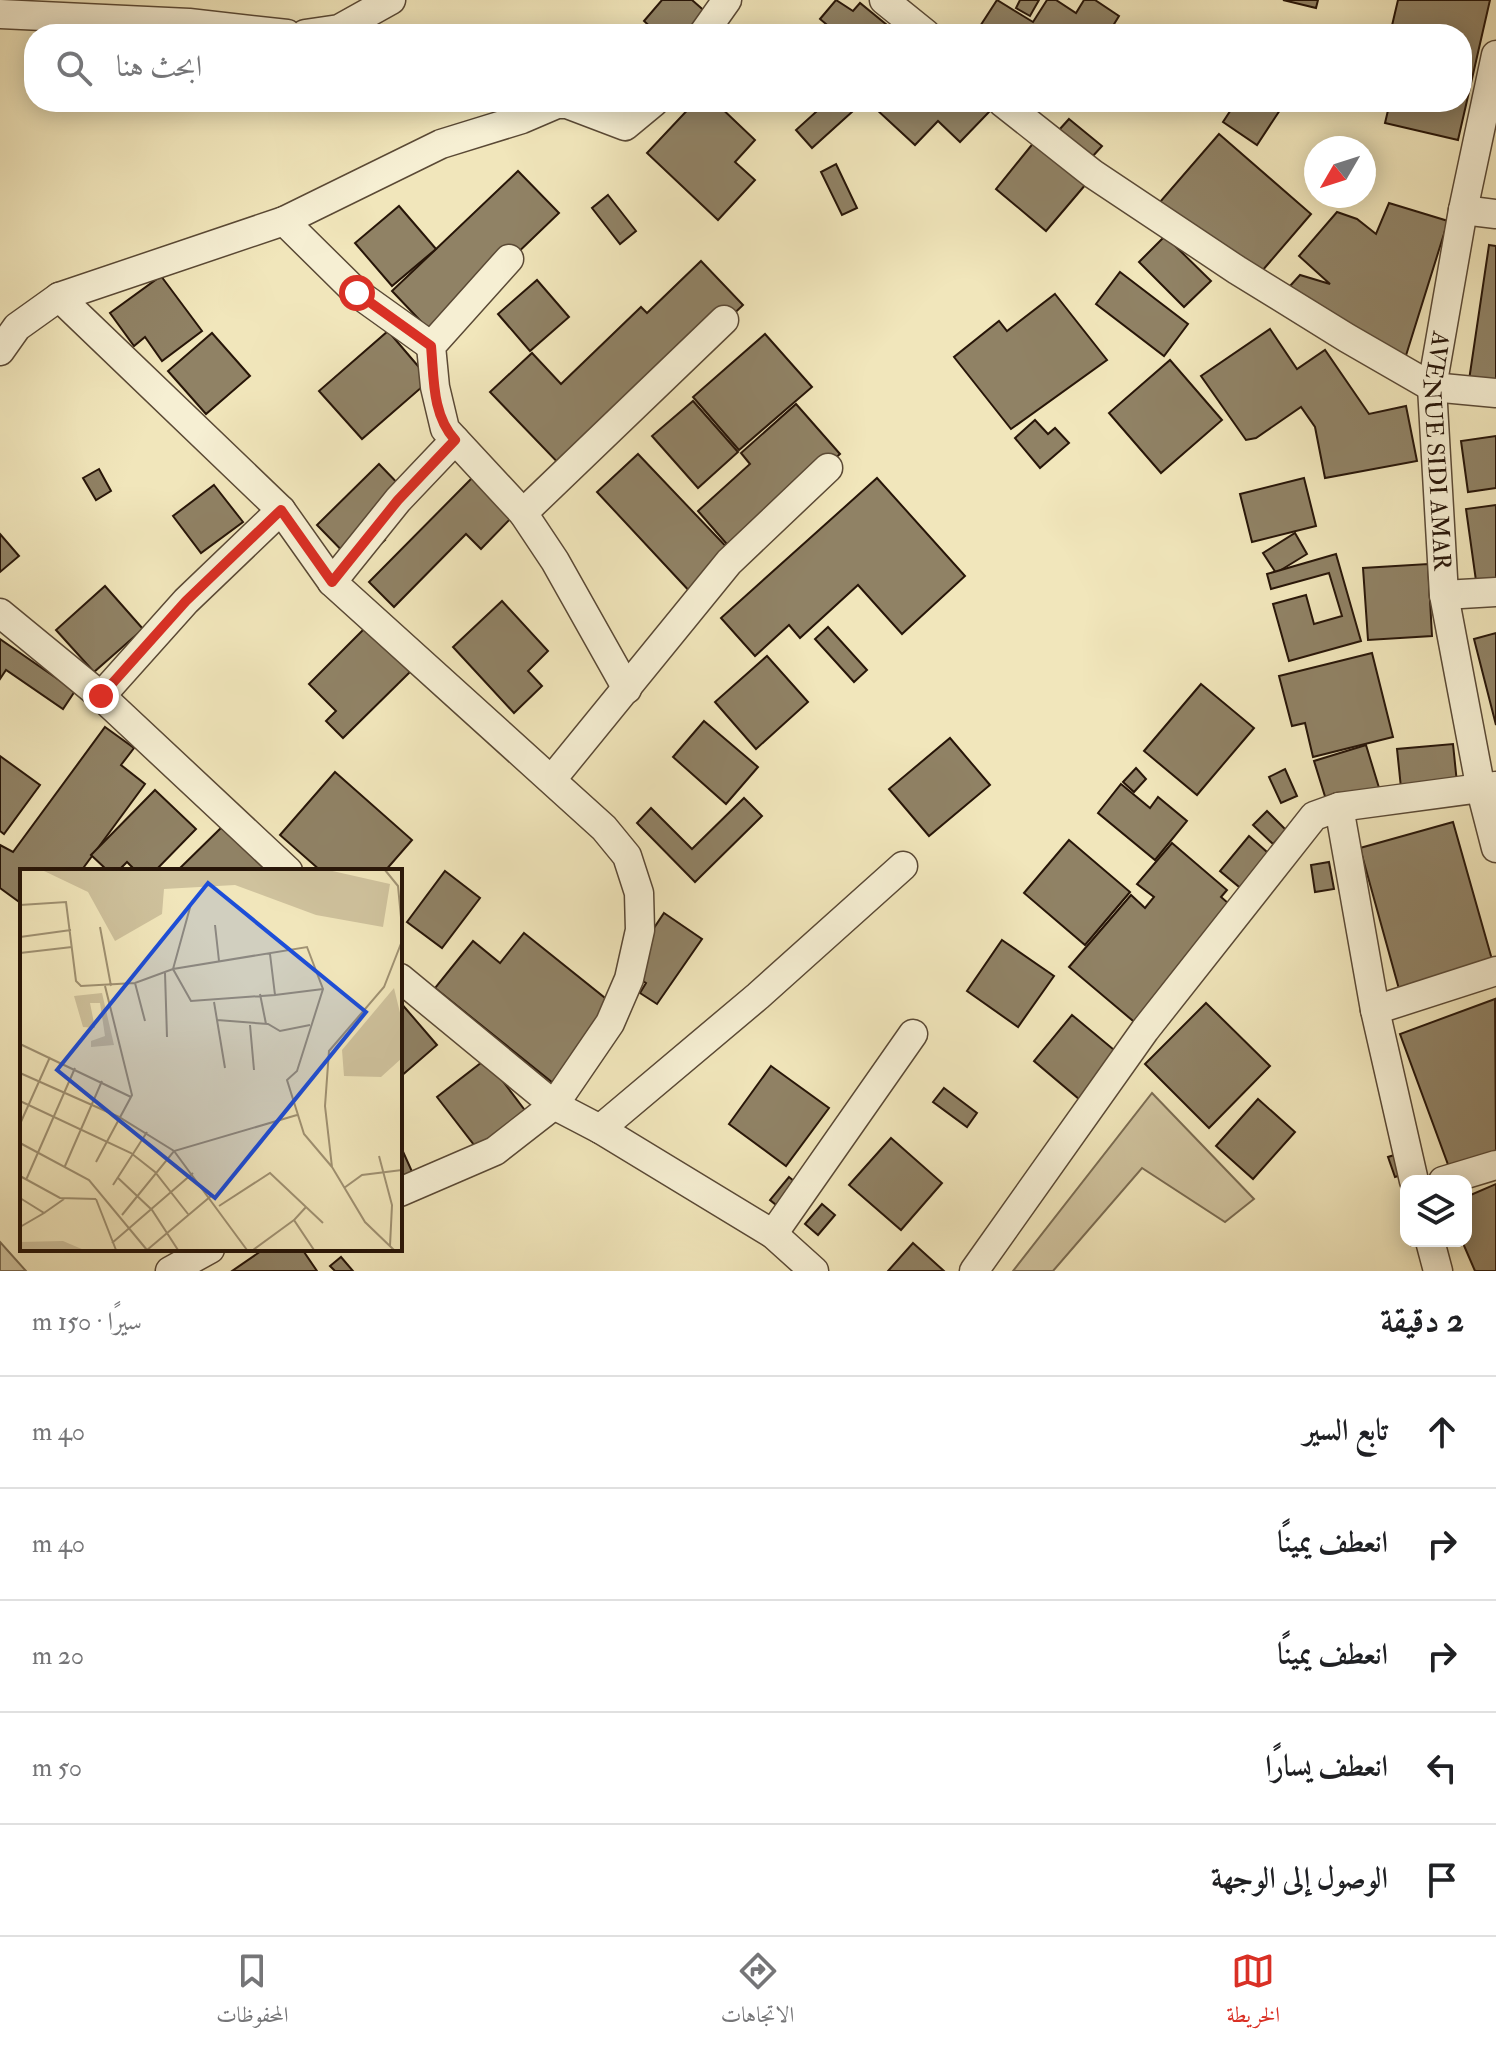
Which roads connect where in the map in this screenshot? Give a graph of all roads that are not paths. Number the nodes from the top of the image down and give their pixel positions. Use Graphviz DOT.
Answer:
graph roads {
  1 [pos="391,0"];
  2 [pos="727,0"];
  3 [pos="884,0"];
  4 [pos="0,14"];
  5 [pos="194,24"];
  6 [pos="348,24"];
  7 [pos="710,24"];
  8 [pos="914,24"];
  9 [pos="1496,55"];
  10 [pos="538,112"];
  11 [pos="588,112"];
  12 [pos="642,112"];
  13 [pos="1015,112"];
  14 [pos="1463,210"];
  15 [pos="1496,214"];
  16 [pos="284,221"];
  17 [pos="509,259"];
  18 [pos="59,297"];
  19 [pos="724,320"];
  20 [pos="431,346"];
  21 [pos="0,351"];
  22 [pos="1432,387"];
  23 [pos="1496,393"];
  24 [pos="455,440"];
  25 [pos="828,468"];
  26 [pos="281,510"];
  27 [pos="523,513"];
  28 [pos="332,582"];
  29 [pos="1496,592"];
  30 [pos="1444,595"];
  31 [pos="0,613"];
  32 [pos="627,689"];
  33 [pos="101,696"];
  34 [pos="553,778"];
  35 [pos="1488,788"];
  36 [pos="1339,807"];
  37 [pos="1496,848"];
  38 [pos="903,866"];
  39 [pos="286,869"];
  40 [pos="1496,971"];
  41 [pos="402,980"];
  42 [pos="1375,1010"];
  43 [pos="913,1034"];
  44 [pos="554,1105"];
  45 [pos="600,1129"];
  46 [pos="1496,1165"];
  47 [pos="1413,1175"];
  48 [pos="1463,1175"];
  49 [pos="402,1191"];
  50 [pos="773,1234"];
  51 [pos="1432,1247"];
  52 [pos="206,1251"];
  53 [pos="170,1271"];
  54 [pos="814,1271"];
  55 [pos="974,1271"];
  56 [pos="1438,1271"];
  1 -- 6 [label="street"];
  2 -- 7 [label="street"];
  3 -- 8 [label="street"];
  4 -- 5 [label="street"];
  9 -- 14 [label="street, AVENUE SIDI AMAR"];
  10 -- 16 [label="street"];
  11 -- 12 [label="street"];
  13 -- 22 [label="street"];
  14 -- 15 [label="street"];
  14 -- 22 [label="street, AVENUE SIDI AMAR"];
  16 -- 18 [label="street"];
  16 -- 20 [label="street"];
  17 -- 20 [label="street"];
  18 -- 21 [label="street"];
  18 -- 26 [label="street"];
  19 -- 27 [label="street"];
  20 -- 24 [label="street"];
  22 -- 23 [label="street"];
  22 -- 30 [label="street, AVENUE SIDI AMAR"];
  24 -- 27 [label="street"];
  24 -- 28 [label="street"];
  25 -- 32 [label="street"];
  26 -- 28 [label="street"];
  26 -- 33 [label="street"];
  27 -- 32 [label="street"];
  28 -- 34 [label="street"];
  29 -- 30 [label="street"];
  30 -- 35 [label="street, AVENUE SIDI AMAR"];
  31 -- 33 [label="street"];
  32 -- 34 [label="street"];
  33 -- 39 [label="street"];
  34 -- 44 [label="street"];
  35 -- 36 [label="street"];
  35 -- 37 [label="street, AVENUE SIDI AMAR"];
  36 -- 42 [label="street"];
  36 -- 55 [label="street"];
  38 -- 45 [label="street"];
  40 -- 42 [label="street"];
  41 -- 44 [label="street"];
  42 -- 47 [label="street"];
  43 -- 50 [label="street"];
  44 -- 45 [label="street"];
  44 -- 49 [label="street"];
  45 -- 50 [label="street"];
  46 -- 48 [label="street"];
  50 -- 54 [label="street"];
  51 -- 56 [label="street"];
  52 -- 53 [label="street"];
}
